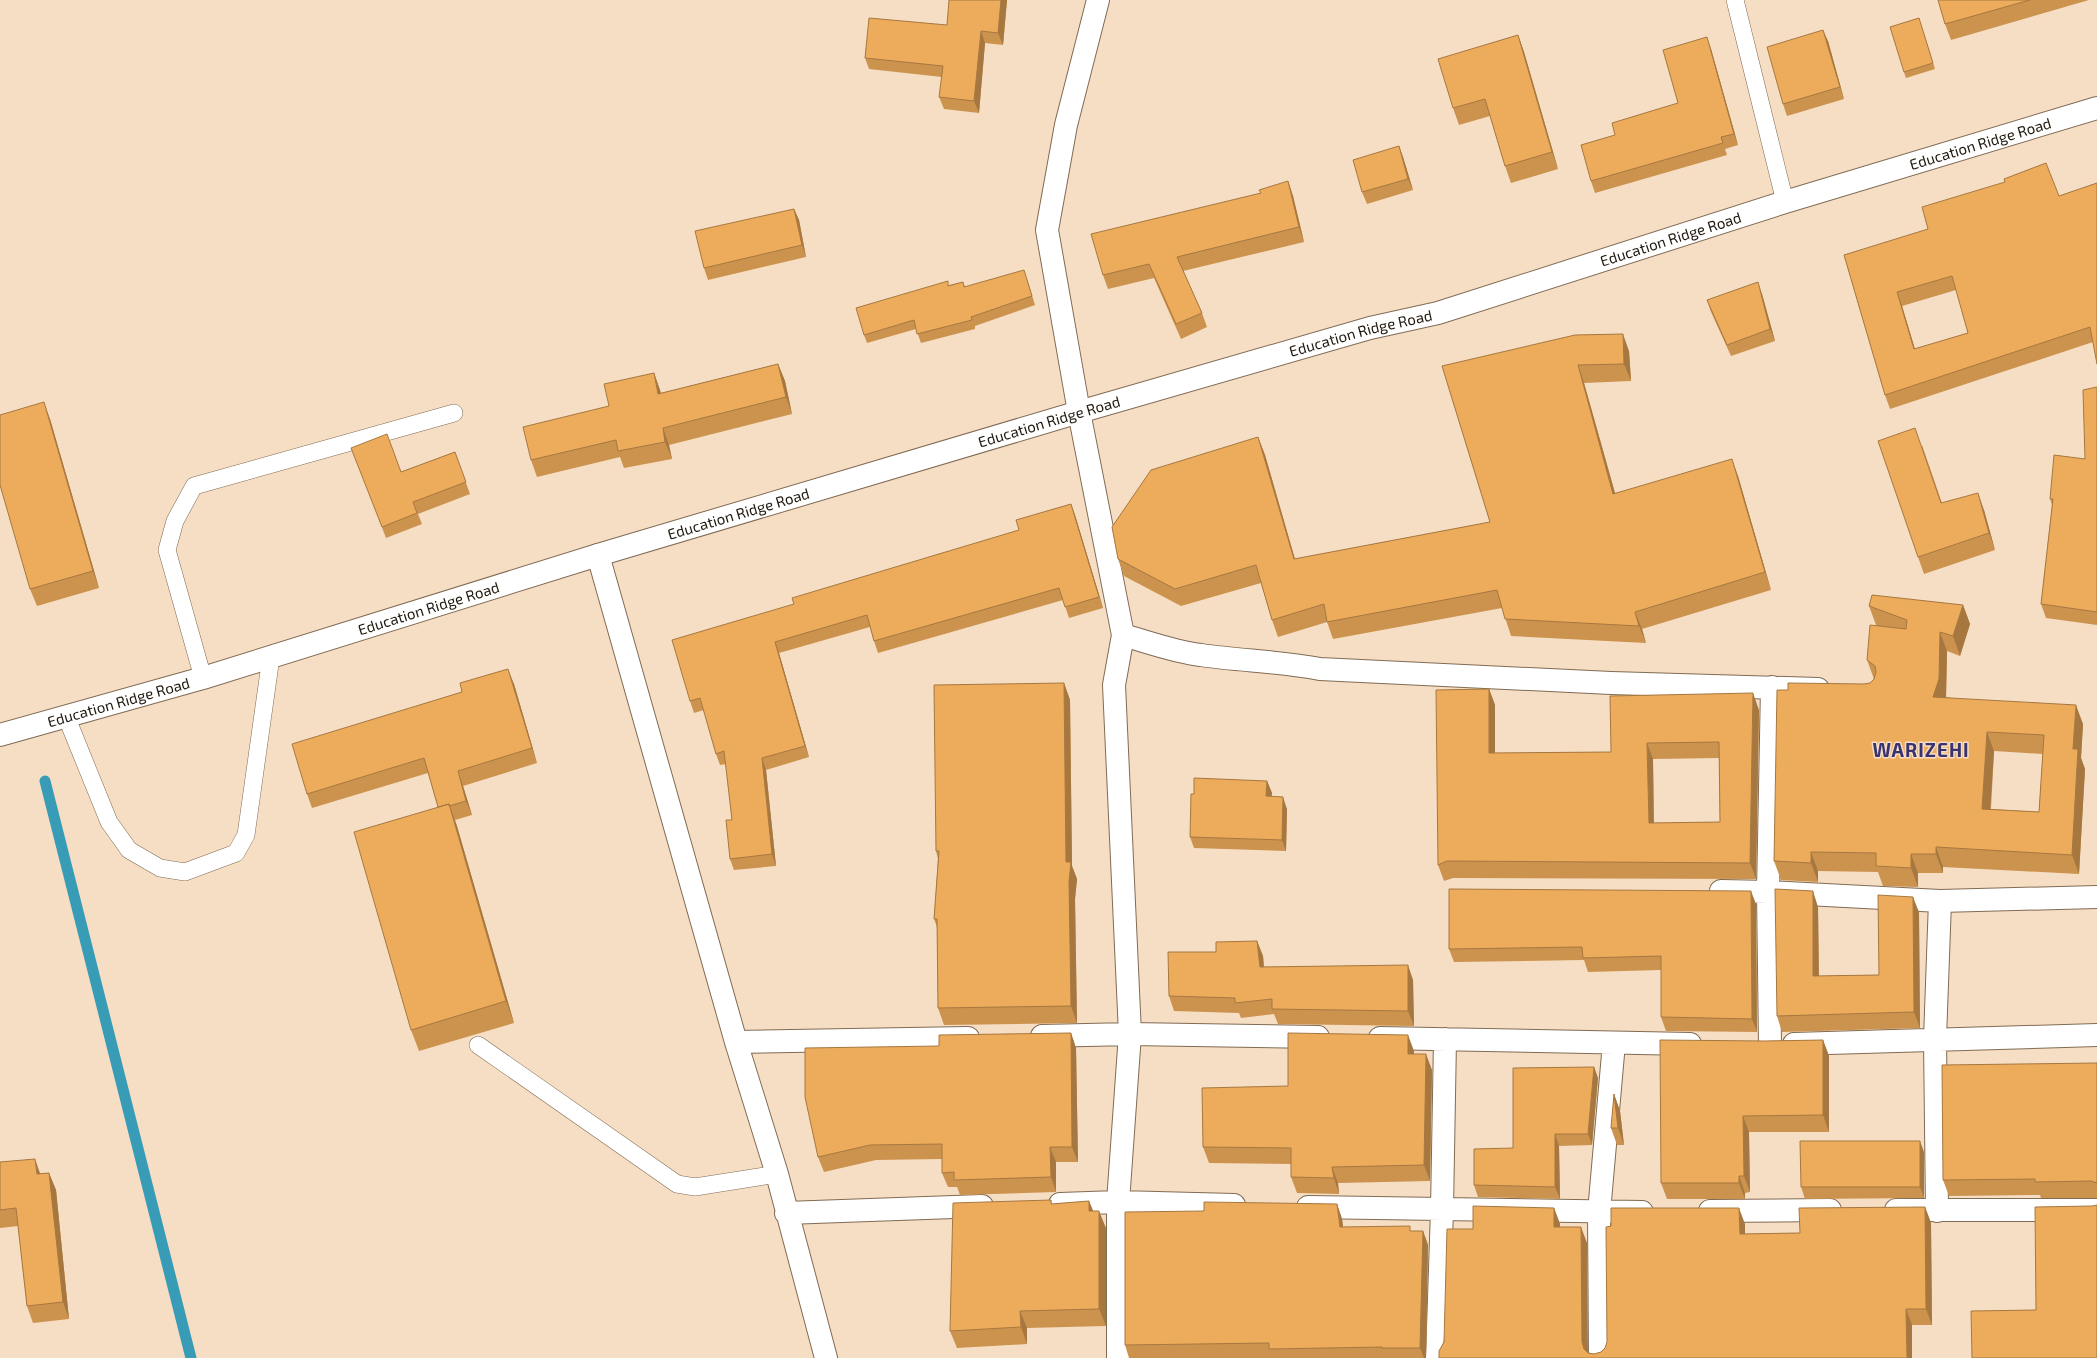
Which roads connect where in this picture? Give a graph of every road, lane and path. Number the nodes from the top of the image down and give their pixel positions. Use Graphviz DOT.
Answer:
graph roads {
  1 [pos="1098,0"];
  2 [pos="1735,0"];
  3 [pos="2097,108"];
  4 [pos="1785,202"];
  5 [pos="1079,412"];
  6 [pos="454,413"];
  7 [pos="598,555"];
  8 [pos="1123,635"];
  9 [pos="271,657"];
  10 [pos="203,678"];
  11 [pos="1772,687"];
  12 [pos="1840,690"];
  13 [pos="66,716"];
  14 [pos="0,735"];
  15 [pos="1704,891"];
  16 [pos="1768,892"];
  17 [pos="2097,896"];
  18 [pos="1940,901"];
  19 [pos="1130,1034"];
  20 [pos="2097,1035"];
  21 [pos="988,1037"];
  22 [pos="1020,1037"];
  23 [pos="1336,1038"];
  24 [pos="1359,1038"];
  25 [pos="1445,1039"];
  26 [pos="1935,1039"];
  27 [pos="736,1042"];
  28 [pos="1614,1043"];
  29 [pos="1708,1044"];
  30 [pos="1746,1044"];
  31 [pos="478,1045"];
  32 [pos="1770,1045"];
  33 [pos="777,1174"];
  34 [pos="1118,1202"];
  35 [pos="1039,1204"];
  36 [pos="999,1206"];
  37 [pos="1255,1206"];
  38 [pos="1286,1206"];
  39 [pos="1442,1210"];
  40 [pos="1850,1210"];
  41 [pos="1873,1210"];
  42 [pos="2097,1210"];
  43 [pos="1661,1211"];
  44 [pos="1692,1211"];
  45 [pos="1937,1211"];
  46 [pos="1599,1212"];
  47 [pos="786,1213"];
  48 [pos="826,1358"];
  49 [pos="1118,1358"];
  50 [pos="1437,1358"];
  51 [pos="1600,1358"];
  1 -- 5 [label="street"];
  2 -- 4 [label="lane"];
  3 -- 4 [label="street, Education Ridge Road"];
  4 -- 5 [label="street, Education Ridge Road"];
  5 -- 7 [label="street, Education Ridge Road"];
  5 -- 8 [label="street"];
  6 -- 10 [label="lane"];
  7 -- 9 [label="street, Education Ridge Road"];
  7 -- 27 [label="street"];
  8 -- 11 [label="street"];
  8 -- 19 [label="street"];
  9 -- 10 [label="street, Education Ridge Road"];
  9 -- 13 [label="lane"];
  10 -- 13 [label="street, Education Ridge Road"];
  11 -- 12 [label="street"];
  11 -- 16 [label="street"];
  13 -- 14 [label="street, Education Ridge Road"];
  15 -- 16 [label="street"];
  16 -- 18 [label="street"];
  16 -- 32 [label="street"];
  17 -- 18 [label="street"];
  18 -- 26 [label="street"];
  19 -- 22 [label="street"];
  19 -- 23 [label="street"];
  19 -- 34 [label="street"];
  20 -- 26 [label="street"];
  21 -- 27 [label="street"];
  24 -- 25 [label="street"];
  25 -- 28 [label="street"];
  25 -- 39 [label="street"];
  26 -- 32 [label="street"];
  26 -- 45 [label="street"];
  27 -- 33 [label="street"];
  28 -- 29 [label="street"];
  28 -- 46 [label="street"];
  30 -- 32 [label="street"];
  31 -- 33 [label="lane"];
  33 -- 47 [label="street"];
  34 -- 35 [label="street"];
  34 -- 37 [label="street"];
  34 -- 49 [label="street"];
  36 -- 47 [label="street"];
  38 -- 39 [label="street"];
  39 -- 46 [label="street"];
  39 -- 50 [label="street"];
  40 -- 44 [label="street"];
  41 -- 45 [label="street"];
  42 -- 45 [label="street"];
  43 -- 46 [label="street"];
  46 -- 51 [label="street"];
  47 -- 48 [label="street"];
}
